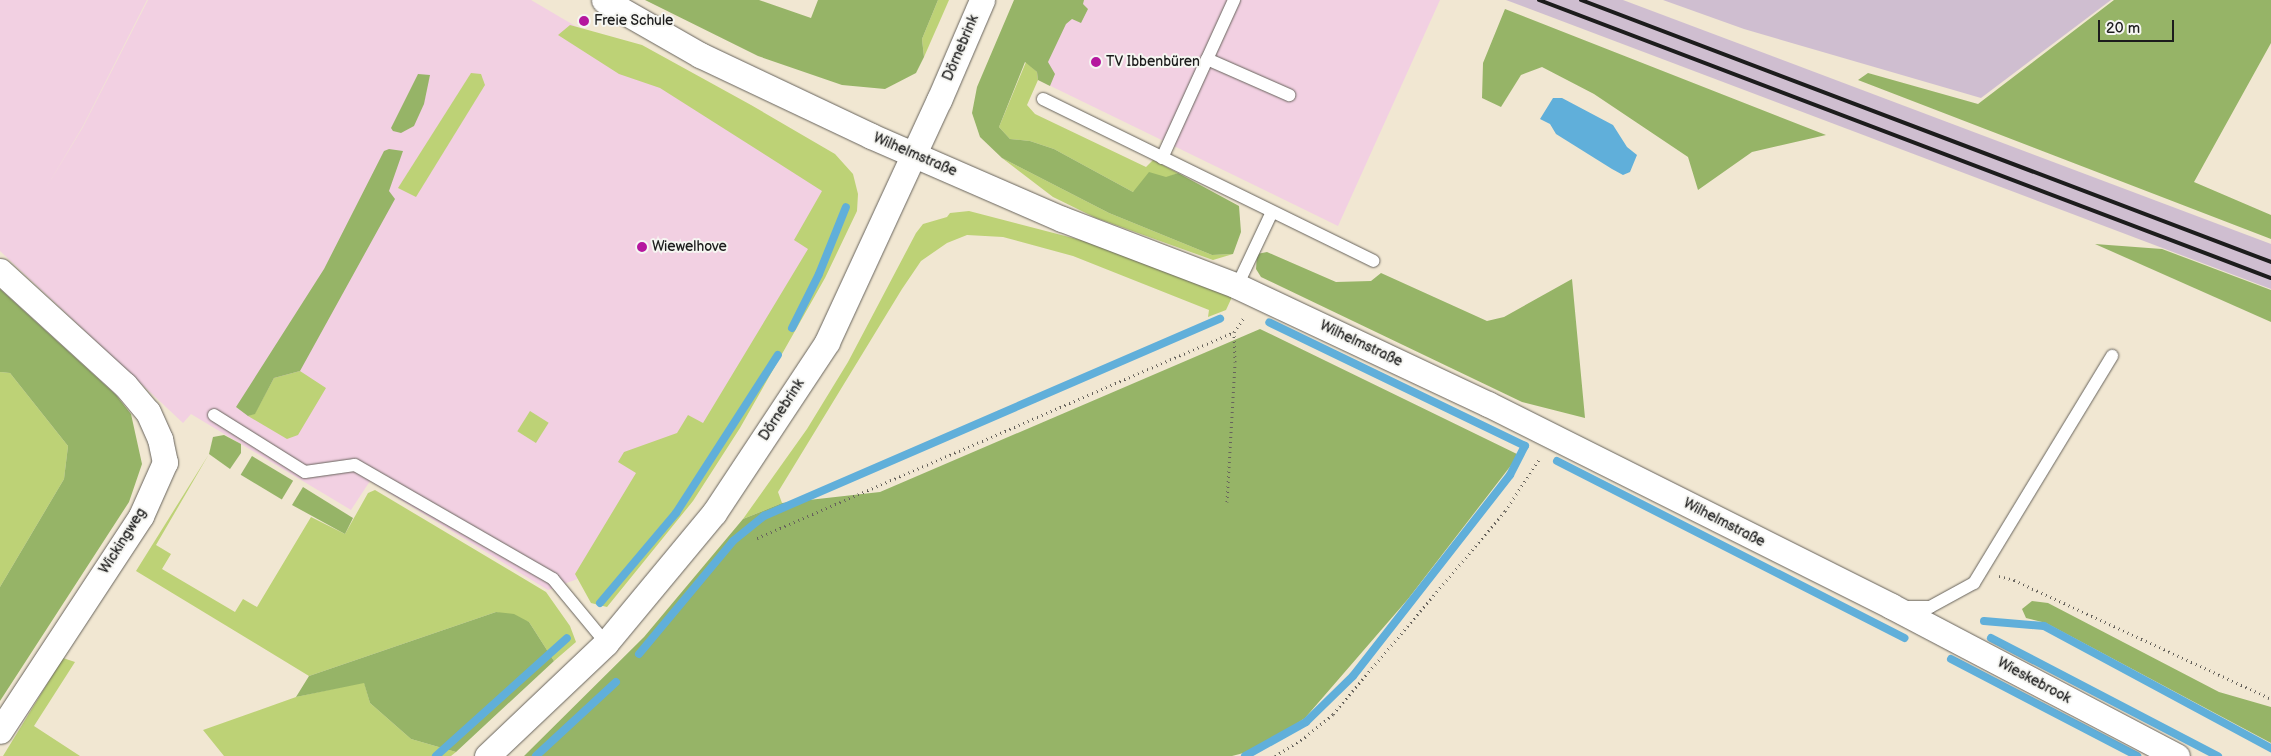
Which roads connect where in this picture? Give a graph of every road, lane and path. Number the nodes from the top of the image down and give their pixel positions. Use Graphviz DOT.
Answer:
graph roads {
  1 [pos="604,0"];
  2 [pos="982,0"];
  3 [pos="1234,0"];
  4 [pos="1207,58"];
  5 [pos="1289,95"];
  6 [pos="1043,100"];
  7 [pos="914,155"];
  8 [pos="1162,158"];
  9 [pos="1272,212"];
  10 [pos="1373,261"];
  11 [pos="0,271"];
  12 [pos="1247,290"];
  13 [pos="1234,332"];
  14 [pos="2112,356"];
  15 [pos="214,415"];
  16 [pos="1552,436"];
  17 [pos="1227,502"];
  18 [pos="757,538"];
  19 [pos="1981,572"];
  20 [pos="1891,606"];
  21 [pos="606,644"];
  22 [pos="2271,699"];
  23 [pos="0,731"];
  24 [pos="487,756"];
  25 [pos="1275,756"];
  26 [pos="2177,756"];
  1 -- 7 [label="street, Wilhelmstraße"];
  2 -- 7 [label="street, Dörnebrink"];
  3 -- 4 [label="lane"];
  4 -- 5 [label="lane"];
  4 -- 8 [label="lane"];
  6 -- 8 [label="lane"];
  7 -- 12 [label="street, Wilhelmstraße"];
  7 -- 21 [label="street, Dörnebrink"];
  8 -- 9 [label="lane"];
  9 -- 10 [label="lane"];
  9 -- 12 [label="lane"];
  11 -- 23 [label="street, Wickingweg"];
  12 -- 13 [label="path"];
  12 -- 16 [label="street, Wilhelmstraße"];
  13 -- 17 [label="path"];
  13 -- 18 [label="path"];
  14 -- 19 [label="lane, Wilhelmstraße"];
  15 -- 21 [label="lane"];
  16 -- 20 [label="street, Wilhelmstraße"];
  16 -- 25 [label="path"];
  19 -- 20 [label="lane, Wilhelmstraße"];
  19 -- 22 [label="path"];
  20 -- 26 [label="street, Wieskebrook"];
  21 -- 24 [label="street, Dörnebrink"];
}
